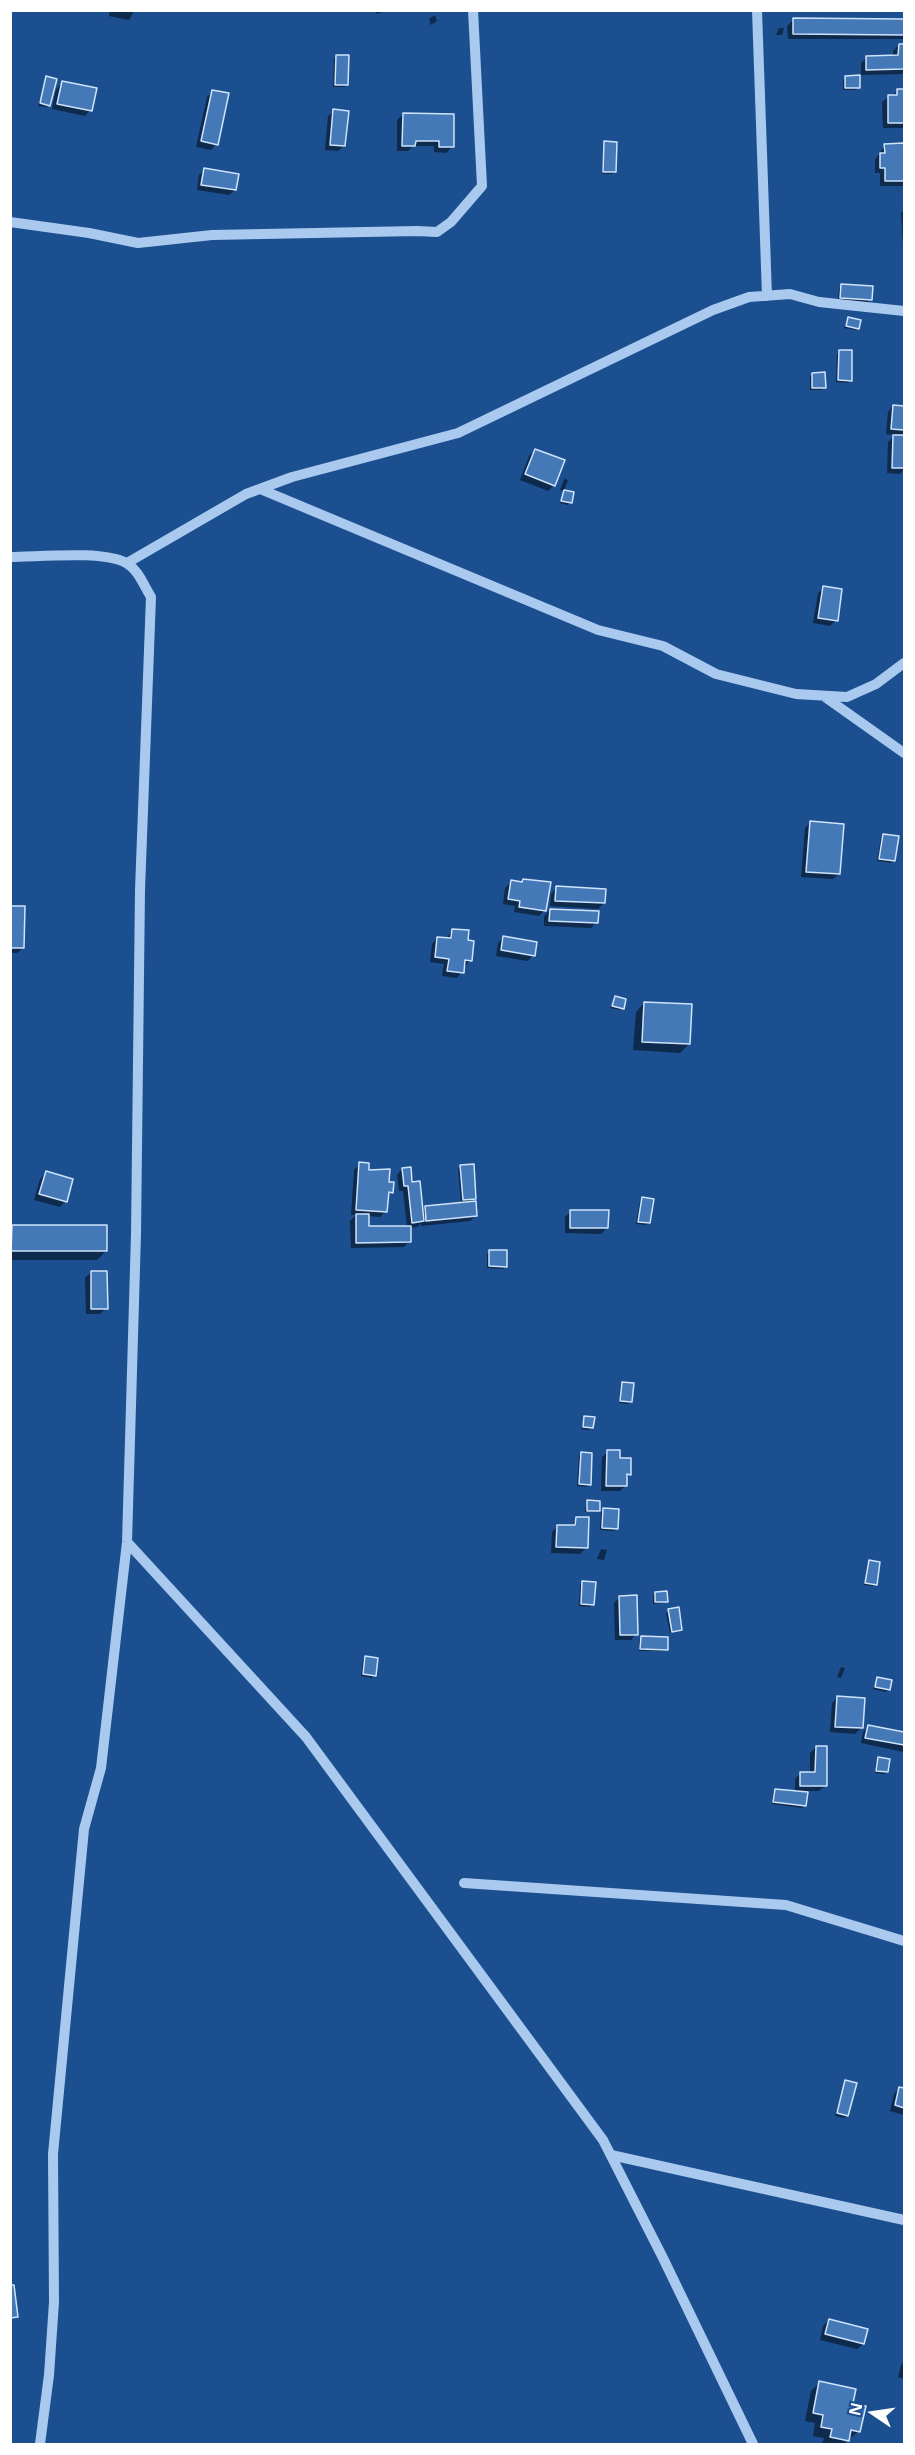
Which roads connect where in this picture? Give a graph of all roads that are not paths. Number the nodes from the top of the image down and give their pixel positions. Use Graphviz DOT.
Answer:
graph roads {
  1 [pos="473,10"];
  2 [pos="757,10"];
  3 [pos="10,222"];
  4 [pos="767,296"];
  5 [pos="904,311"];
  6 [pos="260,489"];
  7 [pos="10,557"];
  8 [pos="127,563"];
  9 [pos="904,663"];
  10 [pos="825,697"];
  11 [pos="904,753"];
  12 [pos="127,1542"];
  13 [pos="464,1883"];
  14 [pos="904,1941"];
  15 [pos="611,2155"];
  16 [pos="904,2220"];
  17 [pos="40,2445"];
  18 [pos="753,2445"];
  1 -- 3 [label="street"];
  2 -- 4 [label="street"];
  4 -- 5 [label="street"];
  4 -- 6 [label="street"];
  6 -- 8 [label="street"];
  6 -- 10 [label="street"];
  7 -- 8 [label="street"];
  8 -- 12 [label="street"];
  9 -- 10 [label="street"];
  10 -- 11 [label="street"];
  12 -- 15 [label="street"];
  12 -- 17 [label="street"];
  13 -- 14 [label="street"];
  15 -- 16 [label="street"];
  15 -- 18 [label="street"];
}
